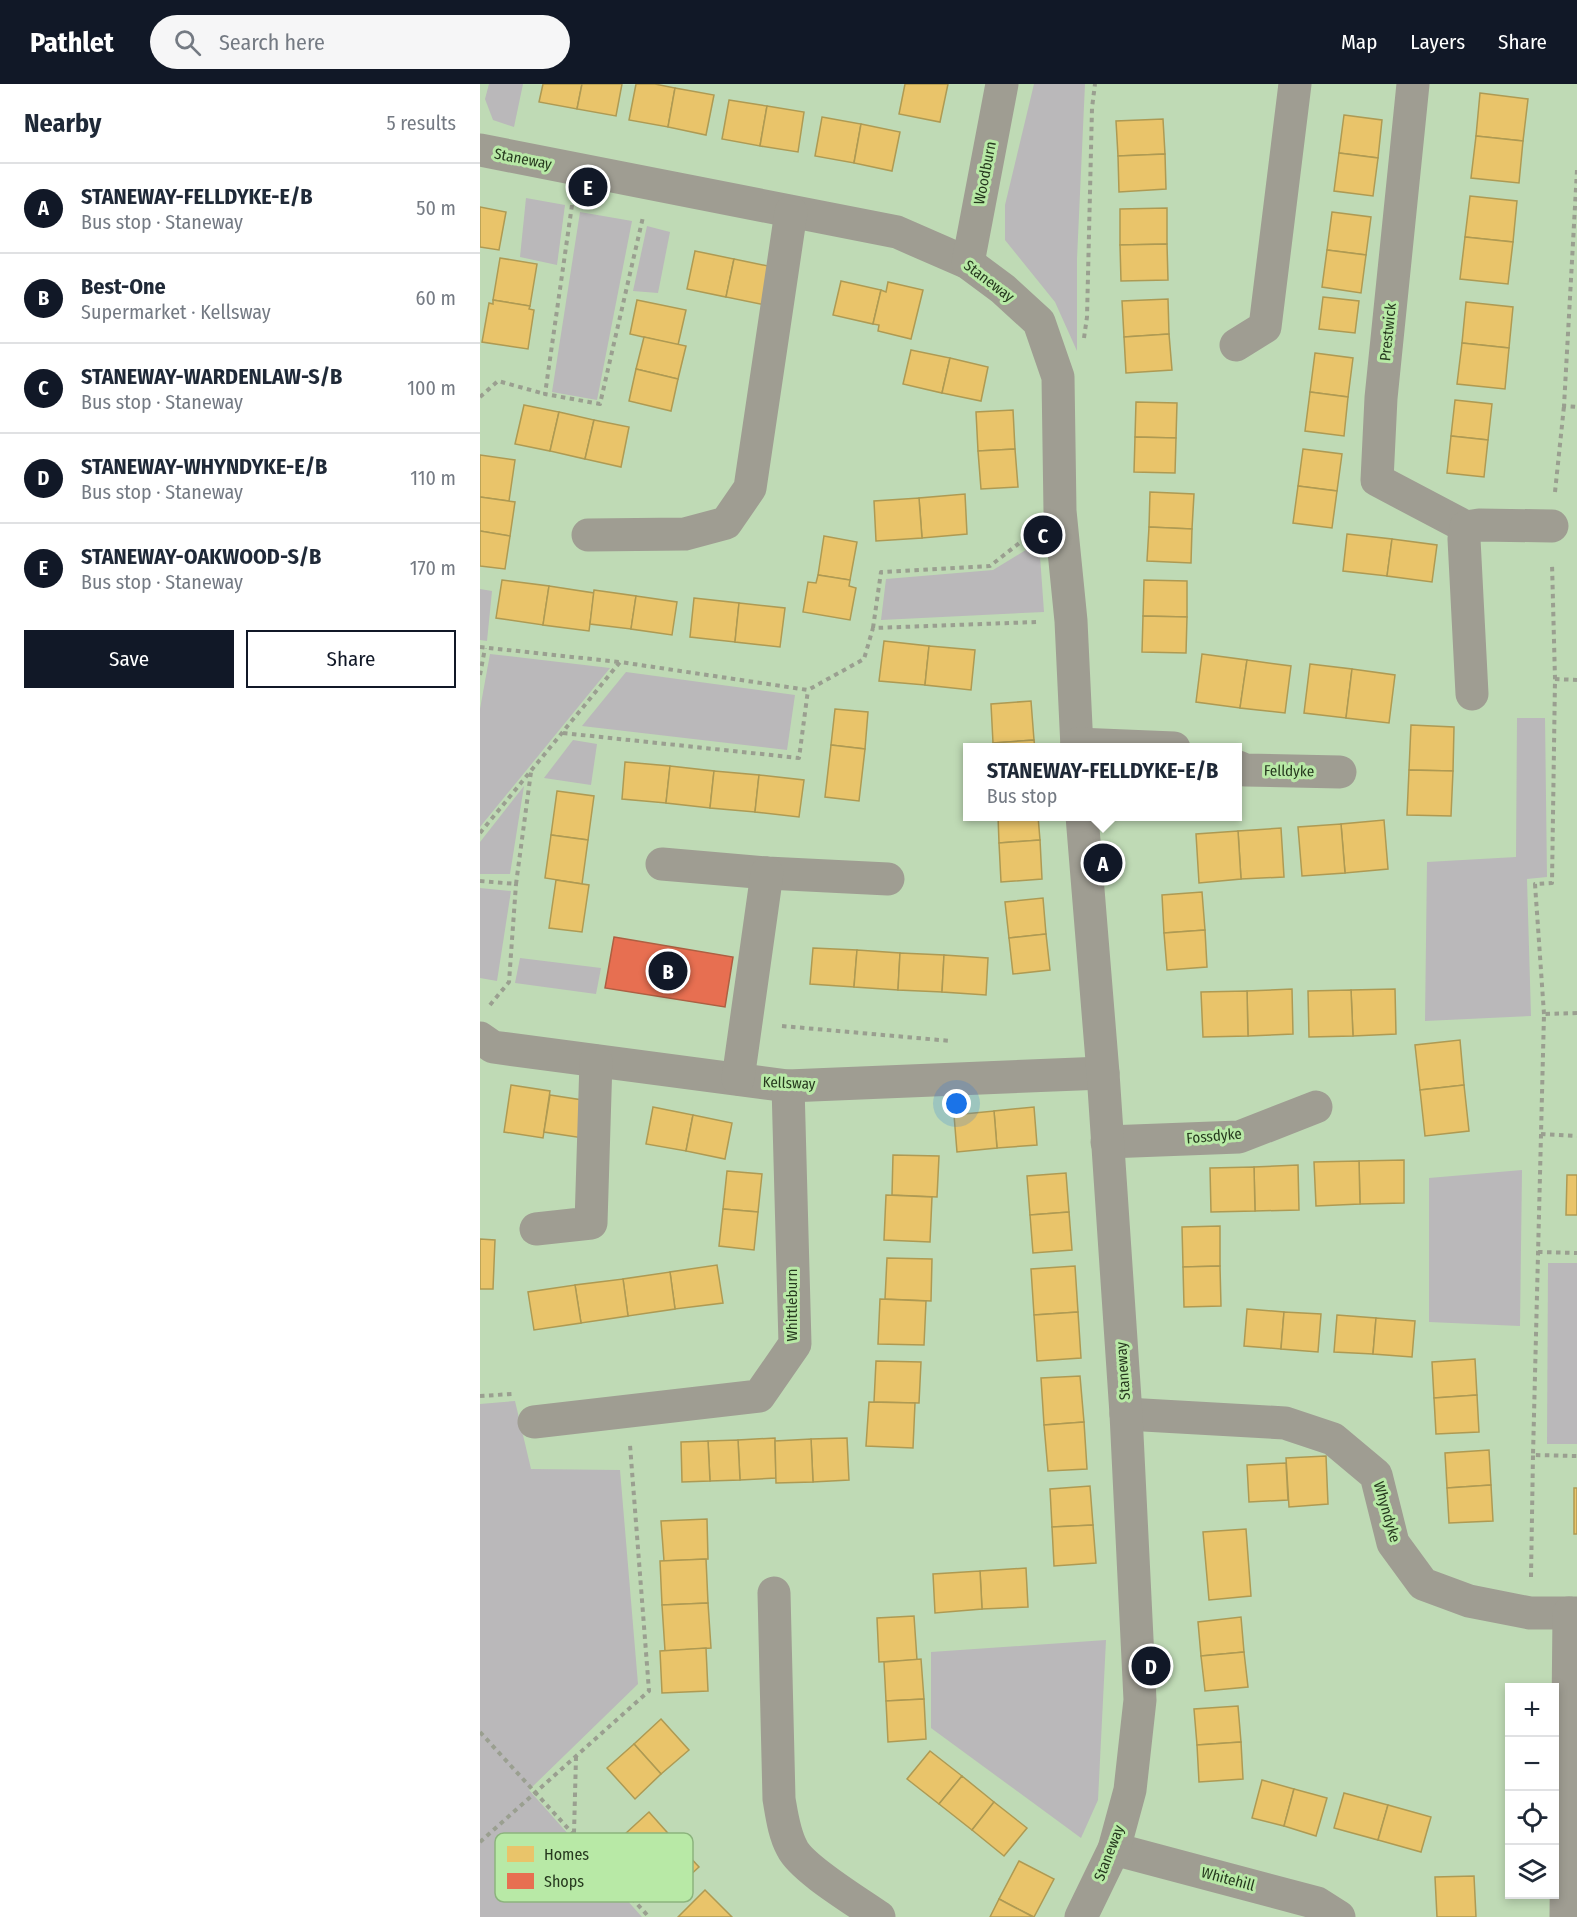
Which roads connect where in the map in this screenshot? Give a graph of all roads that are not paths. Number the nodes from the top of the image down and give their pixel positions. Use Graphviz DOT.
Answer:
graph roads {
  1 [pos="1002,84"];
  2 [pos="1295,84"];
  3 [pos="1413,84"];
  4 [pos="480,150"];
  5 [pos="791,212"];
  6 [pos="968,263"];
  7 [pos="1236,345"];
  8 [pos="1551,526"];
  9 [pos="1466,527"];
  10 [pos="588,535"];
  11 [pos="1472,694"];
  12 [pos="1077,743"];
  13 [pos="1242,769"];
  14 [pos="1340,772"];
  15 [pos="1082,821"];
  16 [pos="662,864"];
  17 [pos="767,873"];
  18 [pos="888,879"];
  19 [pos="484,1023"];
  20 [pos="596,1061"];
  21 [pos="1103,1073"];
  22 [pos="738,1079"];
  23 [pos="788,1086"];
  24 [pos="1316,1107"];
  25 [pos="1107,1142"];
  26 [pos="536,1229"];
  27 [pos="1126,1414"];
  28 [pos="534,1422"];
  29 [pos="774,1593"];
  30 [pos="1573,1613"];
  31 [pos="1114,1849"];
  32 [pos="879,1917"];
  33 [pos="1081,1917"];
  34 [pos="1339,1917"];
  35 [pos="1566,1917"];
  1 -- 6 [label="street, Woodburn"];
  2 -- 7 [label="street"];
  3 -- 9 [label="street, Prestwick"];
  4 -- 5 [label="street, Staneway"];
  5 -- 6 [label="street, Staneway"];
  5 -- 10 [label="street"];
  6 -- 12 [label="street, Staneway"];
  8 -- 9 [label="street"];
  9 -- 11 [label="street"];
  13 -- 14 [label="street, Felldyke"];
  15 -- 21 [label="street, Staneway"];
  16 -- 17 [label="street"];
  17 -- 18 [label="street"];
  17 -- 22 [label="street"];
  19 -- 20 [label="street, Kellsway"];
  20 -- 22 [label="street, Kellsway"];
  20 -- 26 [label="street"];
  21 -- 23 [label="street, Kellsway"];
  21 -- 25 [label="street, Staneway"];
  22 -- 23 [label="street, Kellsway"];
  23 -- 28 [label="street, Whittleburn"];
  24 -- 25 [label="street, Fossdyke"];
  25 -- 27 [label="street, Staneway"];
  27 -- 30 [label="street, Whyndyke"];
  27 -- 31 [label="street, Staneway"];
  29 -- 32 [label="street"];
  30 -- 35 [label="street, Whyndyke"];
  31 -- 33 [label="street, Staneway"];
  31 -- 34 [label="street, Whitehill"];
}
